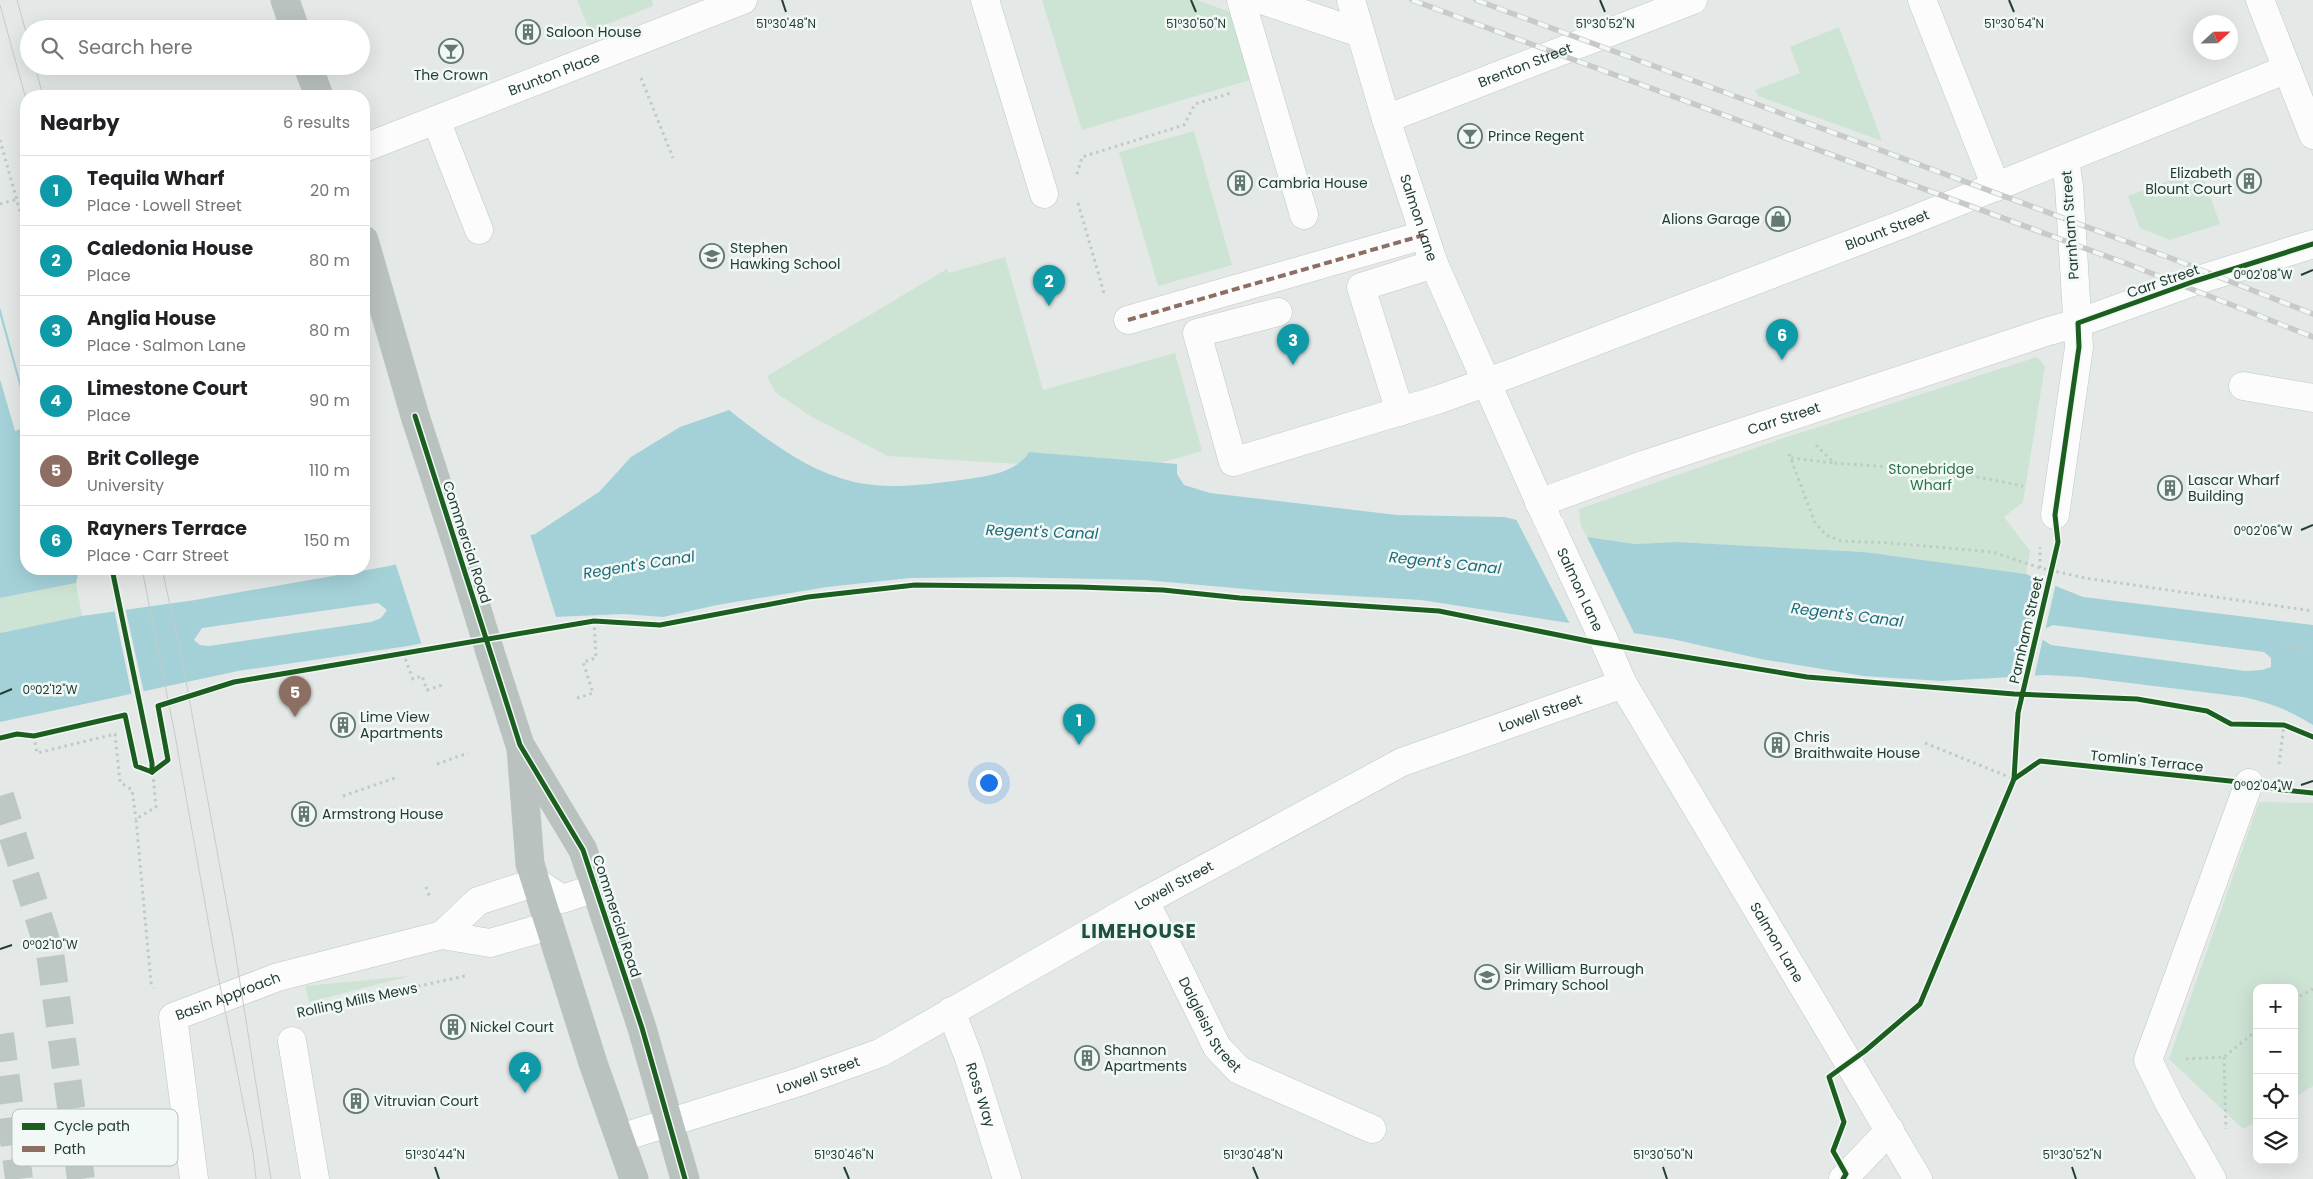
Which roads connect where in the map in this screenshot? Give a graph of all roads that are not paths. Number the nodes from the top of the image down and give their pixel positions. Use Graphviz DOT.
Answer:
graph roads {
  1 [pos="285,0"];
  2 [pos="743,0"];
  3 [pos="985,0"];
  4 [pos="1241,0"];
  5 [pos="1262,0"];
  6 [pos="1351,0"];
  7 [pos="1693,0"];
  8 [pos="1922,0"];
  9 [pos="2260,0"];
  10 [pos="292,20"];
  11 [pos="1360,33"];
  12 [pos="2287,68"];
  13 [pos="311,75"];
  14 [pos="316,90"];
  15 [pos="1386,119"];
  16 [pos="436,120"];
  17 [pos="2313,135"];
  18 [pos="370,146"];
  19 [pos="2065,159"];
  20 [pos="1996,187"];
  21 [pos="1044,194"];
  22 [pos="1304,215"];
  23 [pos="479,230"];
  24 [pos="1424,235"];
  25 [pos="2313,244"];
  26 [pos="370,261"];
  27 [pos="1434,264"];
  28 [pos="1278,312"];
  29 [pos="1128,320"];
  30 [pos="2078,323"];
  31 [pos="1486,383"];
  32 [pos="2243,386"];
  33 [pos="2313,398"];
  34 [pos="1400,412"];
  35 [pos="1539,503"];
  36 [pos="2056,528"];
  37 [pos="1623,684"];
  38 [pos="520,745"];
  39 [pos="2249,783"];
  40 [pos="536,882"];
  41 [pos="596,888"];
  42 [pos="1145,901"];
  43 [pos="549,926"];
  44 [pos="442,935"];
  45 [pos="951,1011"];
  46 [pos="292,1041"];
  47 [pos="669,1123"];
  48 [pos="1372,1129"];
  49 [pos="1890,1130"];
  50 [pos="620,1138"];
  51 [pos="194,1179"];
  52 [pos="315,1179"];
  53 [pos="634,1179"];
  54 [pos="685,1179"];
  55 [pos="1007,1179"];
  56 [pos="1843,1179"];
  57 [pos="1918,1179"];
  58 [pos="2212,1179"];
  1 -- 10 [label="highway"];
  2 -- 16 [label="street, Brunton Place"];
  3 -- 21 [label="street"];
  4 -- 22 [label="street"];
  5 -- 11 [label="street"];
  6 -- 11 [label="street, Salmon Lane"];
  7 -- 15 [label="street, Brenton Street"];
  8 -- 20 [label="street"];
  9 -- 12 [label="street"];
  11 -- 15 [label="street, Salmon Lane"];
  12 -- 17 [label="street"];
  12 -- 19 [label="street, Blount Street"];
  13 -- 14 [label="highway"];
  15 -- 24 [label="street, Salmon Lane"];
  16 -- 18 [label="street, Brunton Place"];
  16 -- 23 [label="street"];
  19 -- 20 [label="street, Blount Street"];
  19 -- 30 [label="street, Parnham Street"];
  20 -- 31 [label="street, Blount Street"];
  24 -- 27 [label="street, Salmon Lane"];
  24 -- 29 [label="street"];
  25 -- 30 [label="street, Carr Street"];
  26 -- 38 [label="highway, Commercial Road, bridge"];
  27 -- 31 [label="street, Salmon Lane"];
  27 -- 34 [label="street"];
  28 -- 34 [label="street, Blount Street"];
  30 -- 35 [label="street, Carr Street"];
  30 -- 36 [label="street, Parnham Street"];
  31 -- 34 [label="street, Blount Street"];
  31 -- 35 [label="street, Salmon Lane"];
  32 -- 33 [label="street"];
  35 -- 37 [label="street, Salmon Lane, bridge"];
  37 -- 42 [label="street, Lowell Street"];
  37 -- 49 [label="street, Salmon Lane"];
  38 -- 40 [label="highway, Commercial Road"];
  38 -- 41 [label="highway, Commercial Road"];
  39 -- 58 [label="street"];
  40 -- 41 [label="street"];
  40 -- 43 [label="highway, Commercial Road"];
  40 -- 44 [label="street, Basin Approach"];
  41 -- 47 [label="highway, Commercial Road"];
  42 -- 45 [label="street, Lowell Street"];
  42 -- 48 [label="street, Dalgleish Street"];
  43 -- 44 [label="street, Basin Approach"];
  43 -- 50 [label="highway, Commercial Road"];
  44 -- 51 [label="street, Basin Approach"];
  45 -- 47 [label="street, Lowell Street"];
  45 -- 55 [label="street, Ross Way"];
  46 -- 52 [label="street"];
  47 -- 50 [label="street, Lowell Street"];
  47 -- 54 [label="highway, Commercial Road"];
  49 -- 56 [label="street"];
  49 -- 57 [label="street, Salmon Lane"];
  50 -- 53 [label="highway, Commercial Road"];
}
